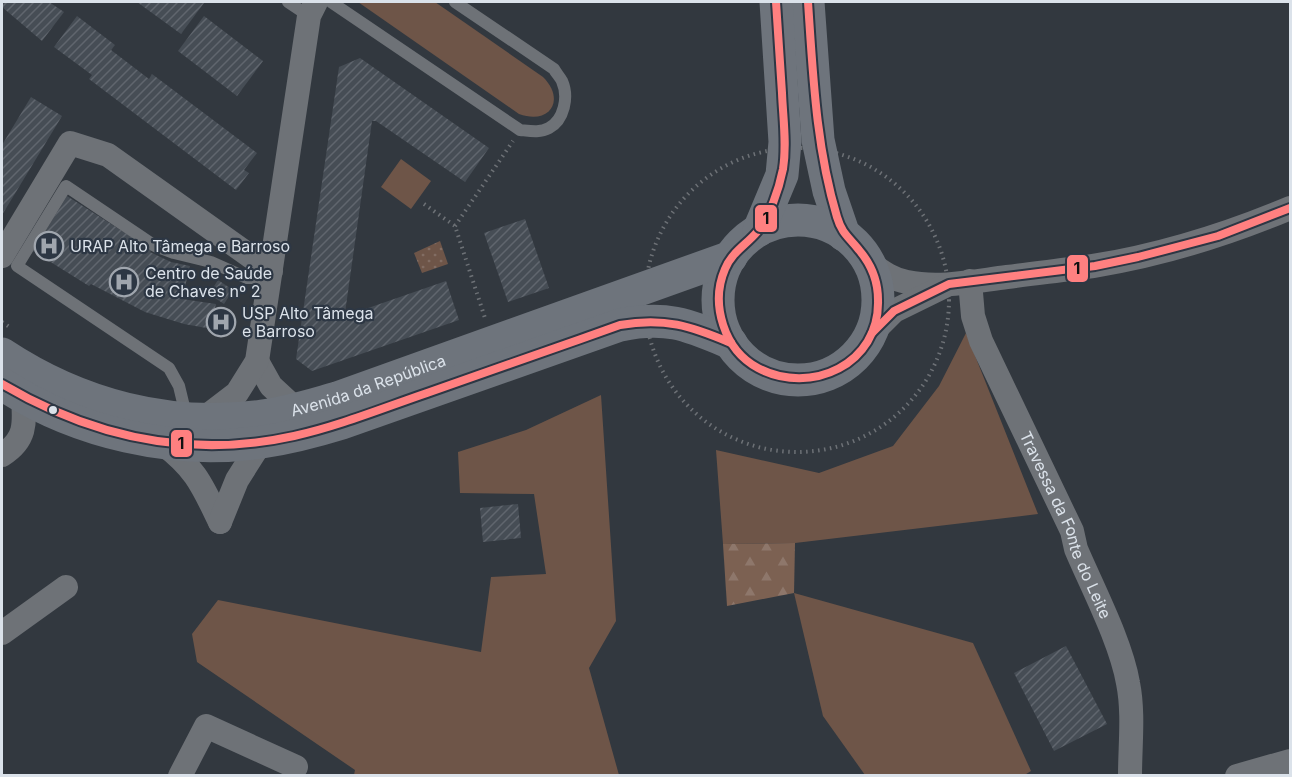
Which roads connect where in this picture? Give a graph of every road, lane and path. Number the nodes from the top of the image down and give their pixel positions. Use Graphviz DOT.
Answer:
graph roads {
  1 [pos="288,2"];
  2 [pos="331,2"];
  3 [pos="455,2"];
  4 [pos="776,2"];
  5 [pos="808,2"];
  6 [pos="312,9"];
  7 [pos="520,130"];
  8 [pos="424,204"];
  9 [pos="1290,208"];
  10 [pos="455,226"];
  11 [pos="759,230"];
  12 [pos="844,235"];
  13 [pos="944,255"];
  14 [pos="2,256"];
  15 [pos="731,257"];
  16 [pos="867,261"];
  17 [pos="271,271"];
  18 [pos="959,283"];
  19 [pos="872,333"];
  20 [pos="649,339"];
  21 [pos="494,342"];
  22 [pos="731,344"];
  23 [pos="2,354"];
  24 [pos="257,361"];
  25 [pos="12,391"];
  26 [pos="297,410"];
  27 [pos="195,419"];
  28 [pos="261,442"];
  29 [pos="163,444"];
  30 [pos="2,455"];
  31 [pos="66,587"];
  32 [pos="2,633"];
  33 [pos="1290,761"];
  34 [pos="296,767"];
  35 [pos="180,776"];
  36 [pos="1130,776"];
  37 [pos="1236,776"];
  1 -- 6 [label="lane"];
  2 -- 7 [label="lane"];
  3 -- 7 [label="lane"];
  4 -- 11 [label="street"];
  5 -- 12 [label="street"];
  6 -- 17 [label="street"];
  7 -- 10 [label="path"];
  8 -- 10 [label="path"];
  9 -- 18 [label="street"];
  10 -- 21 [label="path"];
  11 -- 12 [label="street"];
  11 -- 15 [label="street"];
  12 -- 16 [label="street"];
  13 -- 18 [label="path"];
  14 -- 17 [label="street"];
  15 -- 21 [label="street, Avenida da República"];
  15 -- 22 [label="street"];
  16 -- 18 [label="street"];
  16 -- 19 [label="street"];
  17 -- 24 [label="street"];
  17 -- 27 [label="lane"];
  18 -- 19 [label="street"];
  18 -- 20 [label="path"];
  18 -- 36 [label="street, Travessa da Fonte do Leite"];
  19 -- 22 [label="street"];
  21 -- 26 [label="street, Avenida da República"];
  22 -- 28 [label="street, Avenida da República"];
  23 -- 27 [label="street, Avenida da República"];
  24 -- 26 [label="street"];
  24 -- 27 [label="street"];
  25 -- 29 [label="street, Avenida da República"];
  25 -- 30 [label="street"];
  26 -- 27 [label="street, Avenida da República"];
  28 -- 29 [label="street, Avenida da República"];
  28 -- 29 [label="street"];
  31 -- 32 [label="street"];
  33 -- 37 [label="street"];
  34 -- 35 [label="street"];
}
